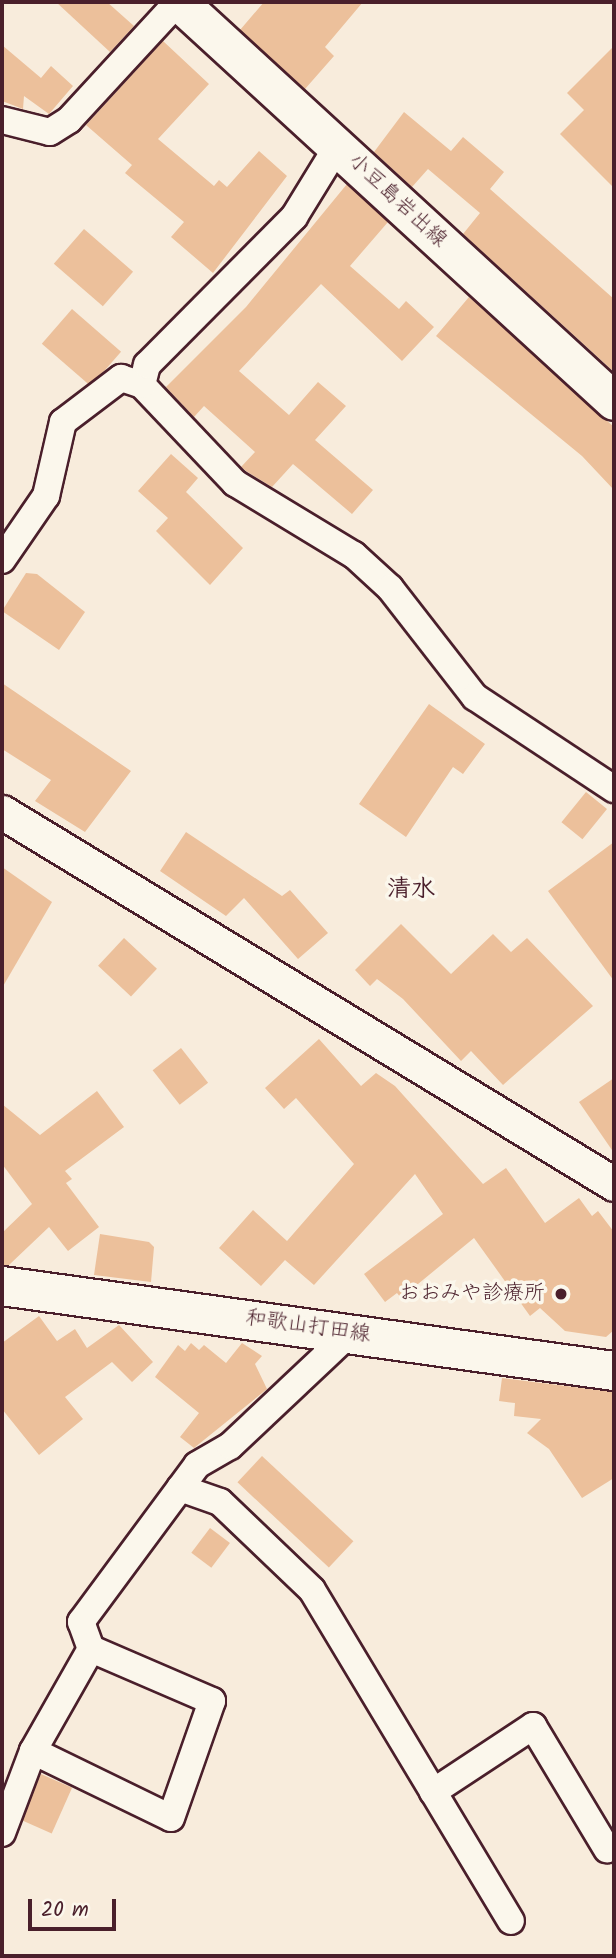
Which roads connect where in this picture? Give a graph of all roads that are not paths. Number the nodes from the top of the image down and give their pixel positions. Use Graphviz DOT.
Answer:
graph roads {
  1 [pos="192,6"];
  2 [pos="2,120"];
  3 [pos="337,147"];
  4 [pos="142,385"];
  5 [pos="614,401"];
  6 [pos="2,560"];
  7 [pos="614,789"];
  8 [pos="2,813"];
  9 [pos="614,1184"];
  10 [pos="2,1286"];
  11 [pos="351,1332"];
  12 [pos="614,1371"];
  13 [pos="180,1488"];
  14 [pos="91,1649"];
  15 [pos="33,1751"];
  16 [pos="433,1792"];
  17 [pos="2,1833"];
  18 [pos="607,1849"];
  19 [pos="512,1921"];
  1 -- 2 [label="street"];
  1 -- 3 [label="main road, 小豆島岩出線"];
  3 -- 4 [label="street"];
  3 -- 5 [label="main road, 小豆島岩出線"];
  4 -- 6 [label="street"];
  4 -- 7 [label="street"];
  8 -- 9 [label="street"];
  10 -- 11 [label="main road, 和歌山打田線"];
  11 -- 12 [label="main road, 和歌山打田線"];
  11 -- 13 [label="street"];
  13 -- 14 [label="street"];
  13 -- 16 [label="street"];
  14 -- 15 [label="street"];
  14 -- 15 [label="street"];
  15 -- 17 [label="street"];
  16 -- 18 [label="street"];
  16 -- 19 [label="street"];
}
